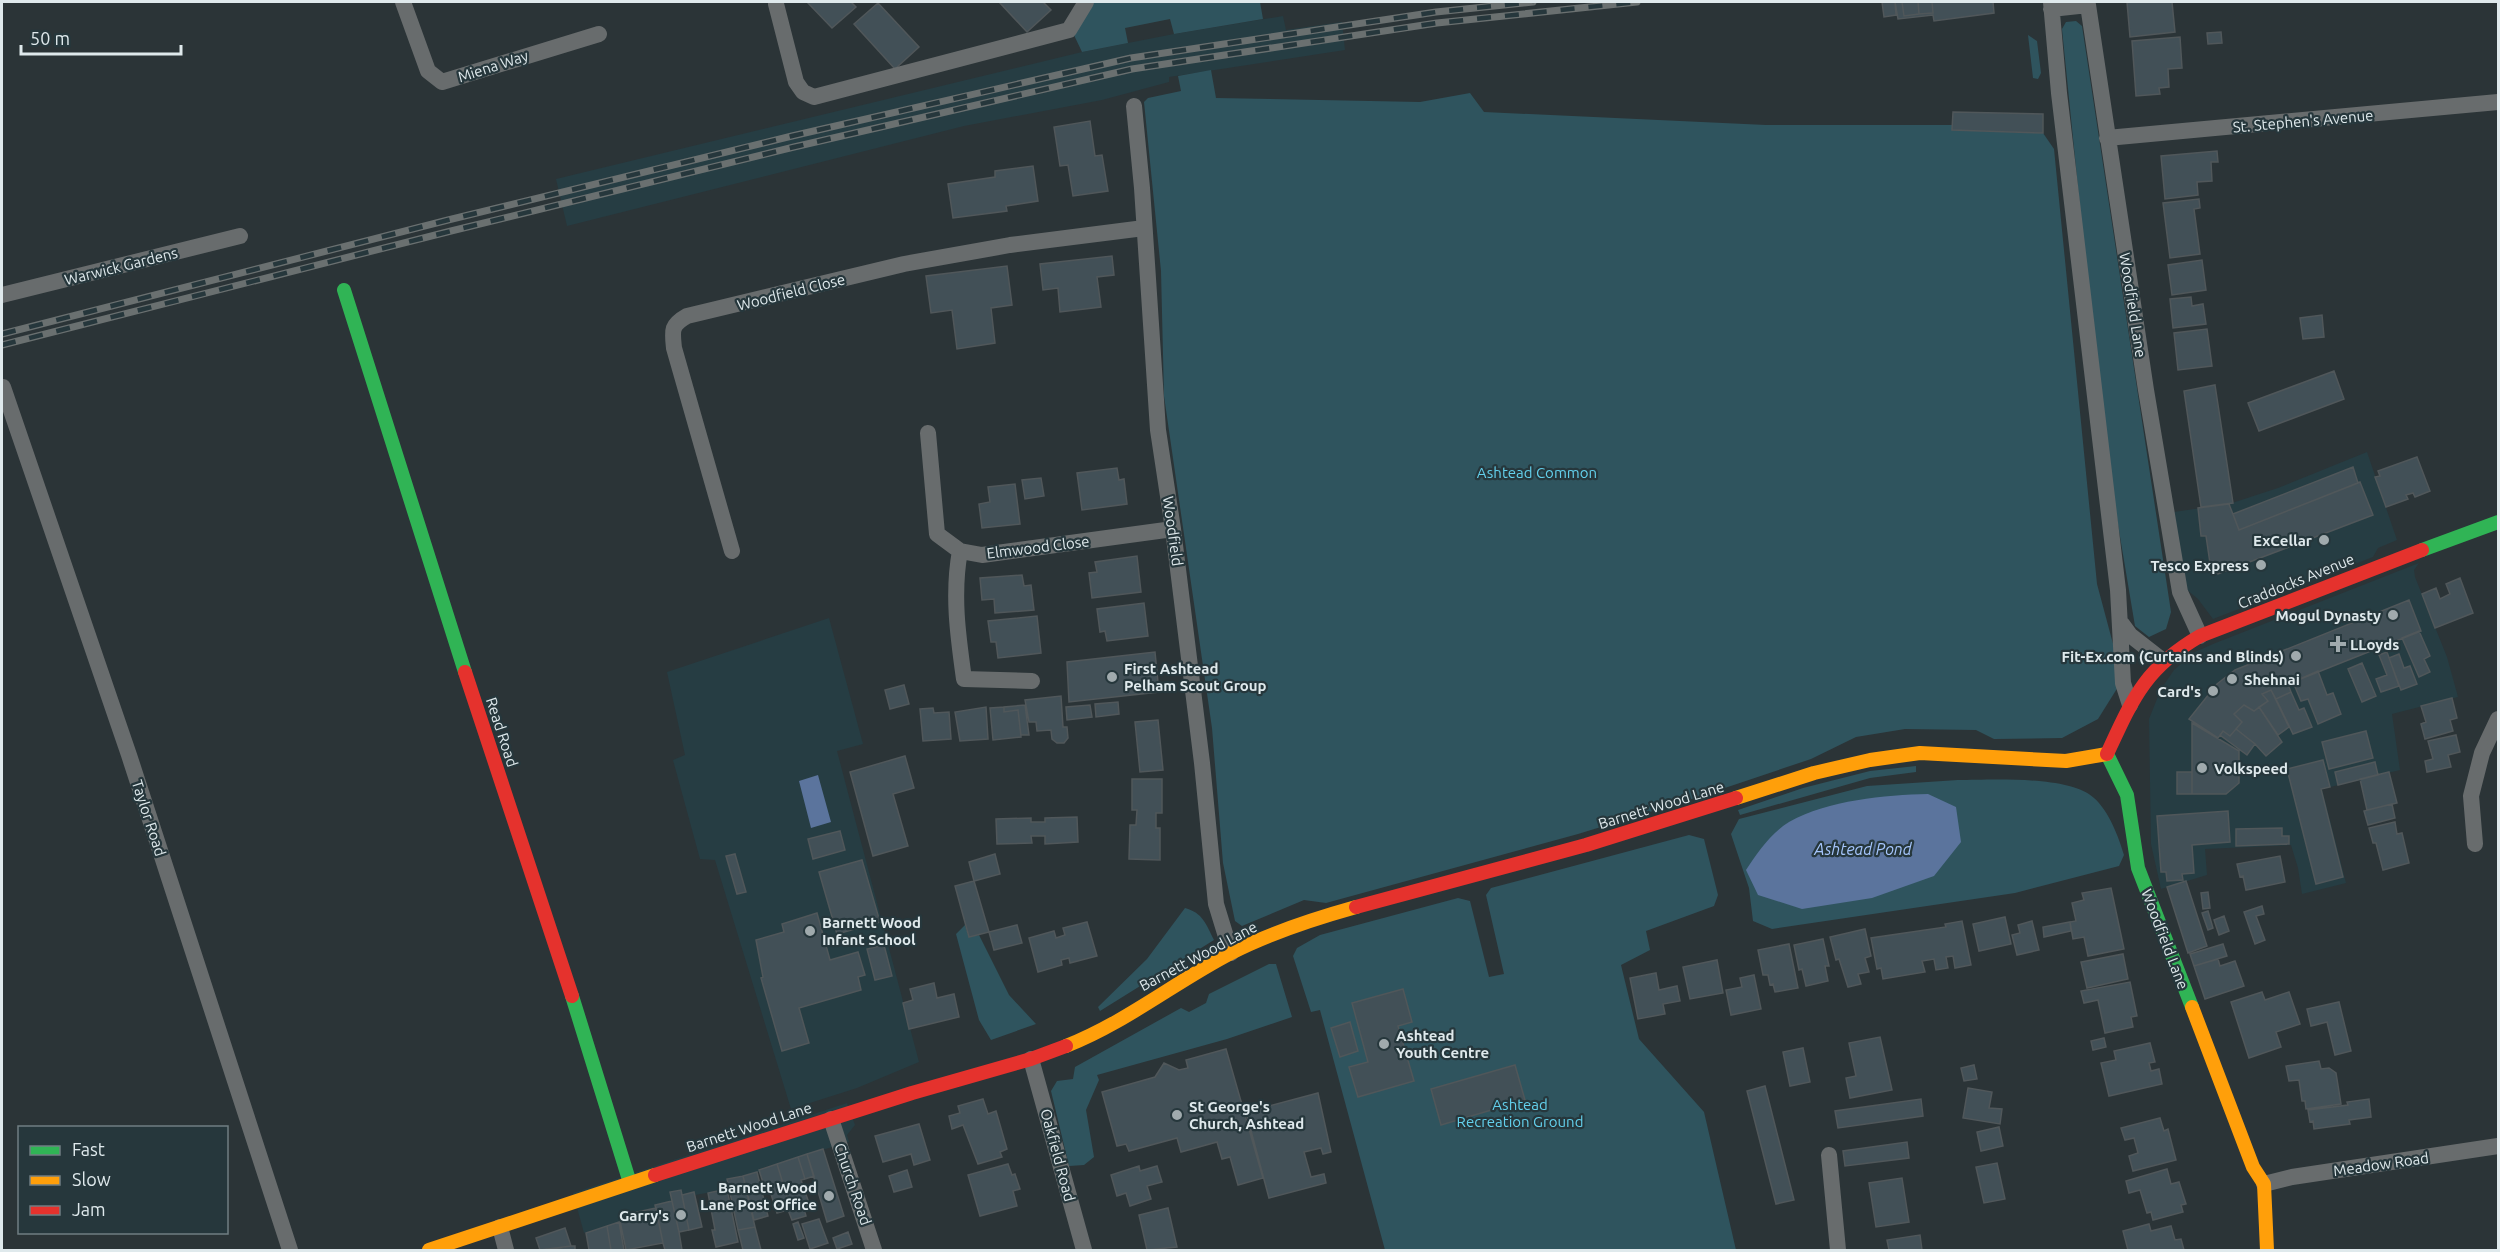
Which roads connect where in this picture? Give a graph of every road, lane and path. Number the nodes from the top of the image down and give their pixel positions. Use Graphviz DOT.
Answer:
graph roads {
  1 [pos="403,2"];
  2 [pos="1086,2"];
  3 [pos="776,4"];
  4 [pos="2051,5"];
  5 [pos="599,34"];
  6 [pos="2499,102"];
  7 [pos="1134,106"];
  8 [pos="2107,138"];
  9 [pos="1144,228"];
  10 [pos="240,236"];
  11 [pos="344,290"];
  12 [pos="2,295"];
  13 [pos="3,387"];
  14 [pos="928,433"];
  15 [pos="2499,522"];
  16 [pos="1173,529"];
  17 [pos="732,551"];
  18 [pos="960,551"];
  19 [pos="2122,624"];
  20 [pos="2200,636"];
  21 [pos="2162,660"];
  22 [pos="1032,681"];
  23 [pos="2130,705"];
  24 [pos="2499,719"];
  25 [pos="2107,754"];
  26 [pos="2475,844"];
  27 [pos="1231,953"];
  28 [pos="1031,1059"];
  29 [pos="831,1119"];
  30 [pos="2499,1146"];
  31 [pos="1829,1155"];
  32 [pos="630,1184"];
  33 [pos="2264,1184"];
  34 [pos="500,1227"];
  35 [pos="290,1251"];
  36 [pos="429,1251"];
  37 [pos="506,1251"];
  38 [pos="874,1251"];
  39 [pos="1084,1251"];
  40 [pos="1838,1251"];
  41 [pos="2267,1251"];
  1 -- 5 [label="street, Miena Way"];
  2 -- 3 [label="street"];
  4 -- 8 [label="street, Woodfield Lane"];
  4 -- 19 [label="street, Woodfield Lane"];
  6 -- 8 [label="street, St. Stephen's Avenue"];
  7 -- 9 [label="street, Woodfield"];
  8 -- 20 [label="street, Woodfield Lane"];
  9 -- 16 [label="street, Woodfield"];
  9 -- 17 [label="street, Woodfield Close"];
  10 -- 12 [label="street, Warwick Gardens"];
  11 -- 32 [label="street, Read Road"];
  13 -- 35 [label="street, Taylor Road"];
  14 -- 18 [label="street"];
  15 -- 20 [label="street, Craddocks Avenue"];
  16 -- 18 [label="street, Elmwood Close"];
  16 -- 27 [label="street, Woodfield"];
  18 -- 22 [label="street"];
  19 -- 21 [label="street"];
  19 -- 23 [label="street, Woodfield Lane"];
  20 -- 21 [label="street, Craddocks Avenue"];
  21 -- 23 [label="street, Craddocks Avenue"];
  23 -- 25 [label="street"];
  24 -- 26 [label="street"];
  25 -- 27 [label="street, Barnett Wood Lane"];
  25 -- 33 [label="street, Woodfield Lane"];
  27 -- 28 [label="street, Barnett Wood Lane"];
  28 -- 29 [label="street, Barnett Wood Lane"];
  28 -- 39 [label="street, Oakfield Road"];
  29 -- 32 [label="street, Barnett Wood Lane"];
  29 -- 38 [label="street, Church Road"];
  30 -- 33 [label="street, Meadow Road"];
  31 -- 40 [label="street"];
  32 -- 34 [label="street, Barnett Wood Lane"];
  33 -- 41 [label="street, Woodfield Lane"];
  34 -- 36 [label="street, Barnett Wood Lane"];
  34 -- 37 [label="street"];
}
